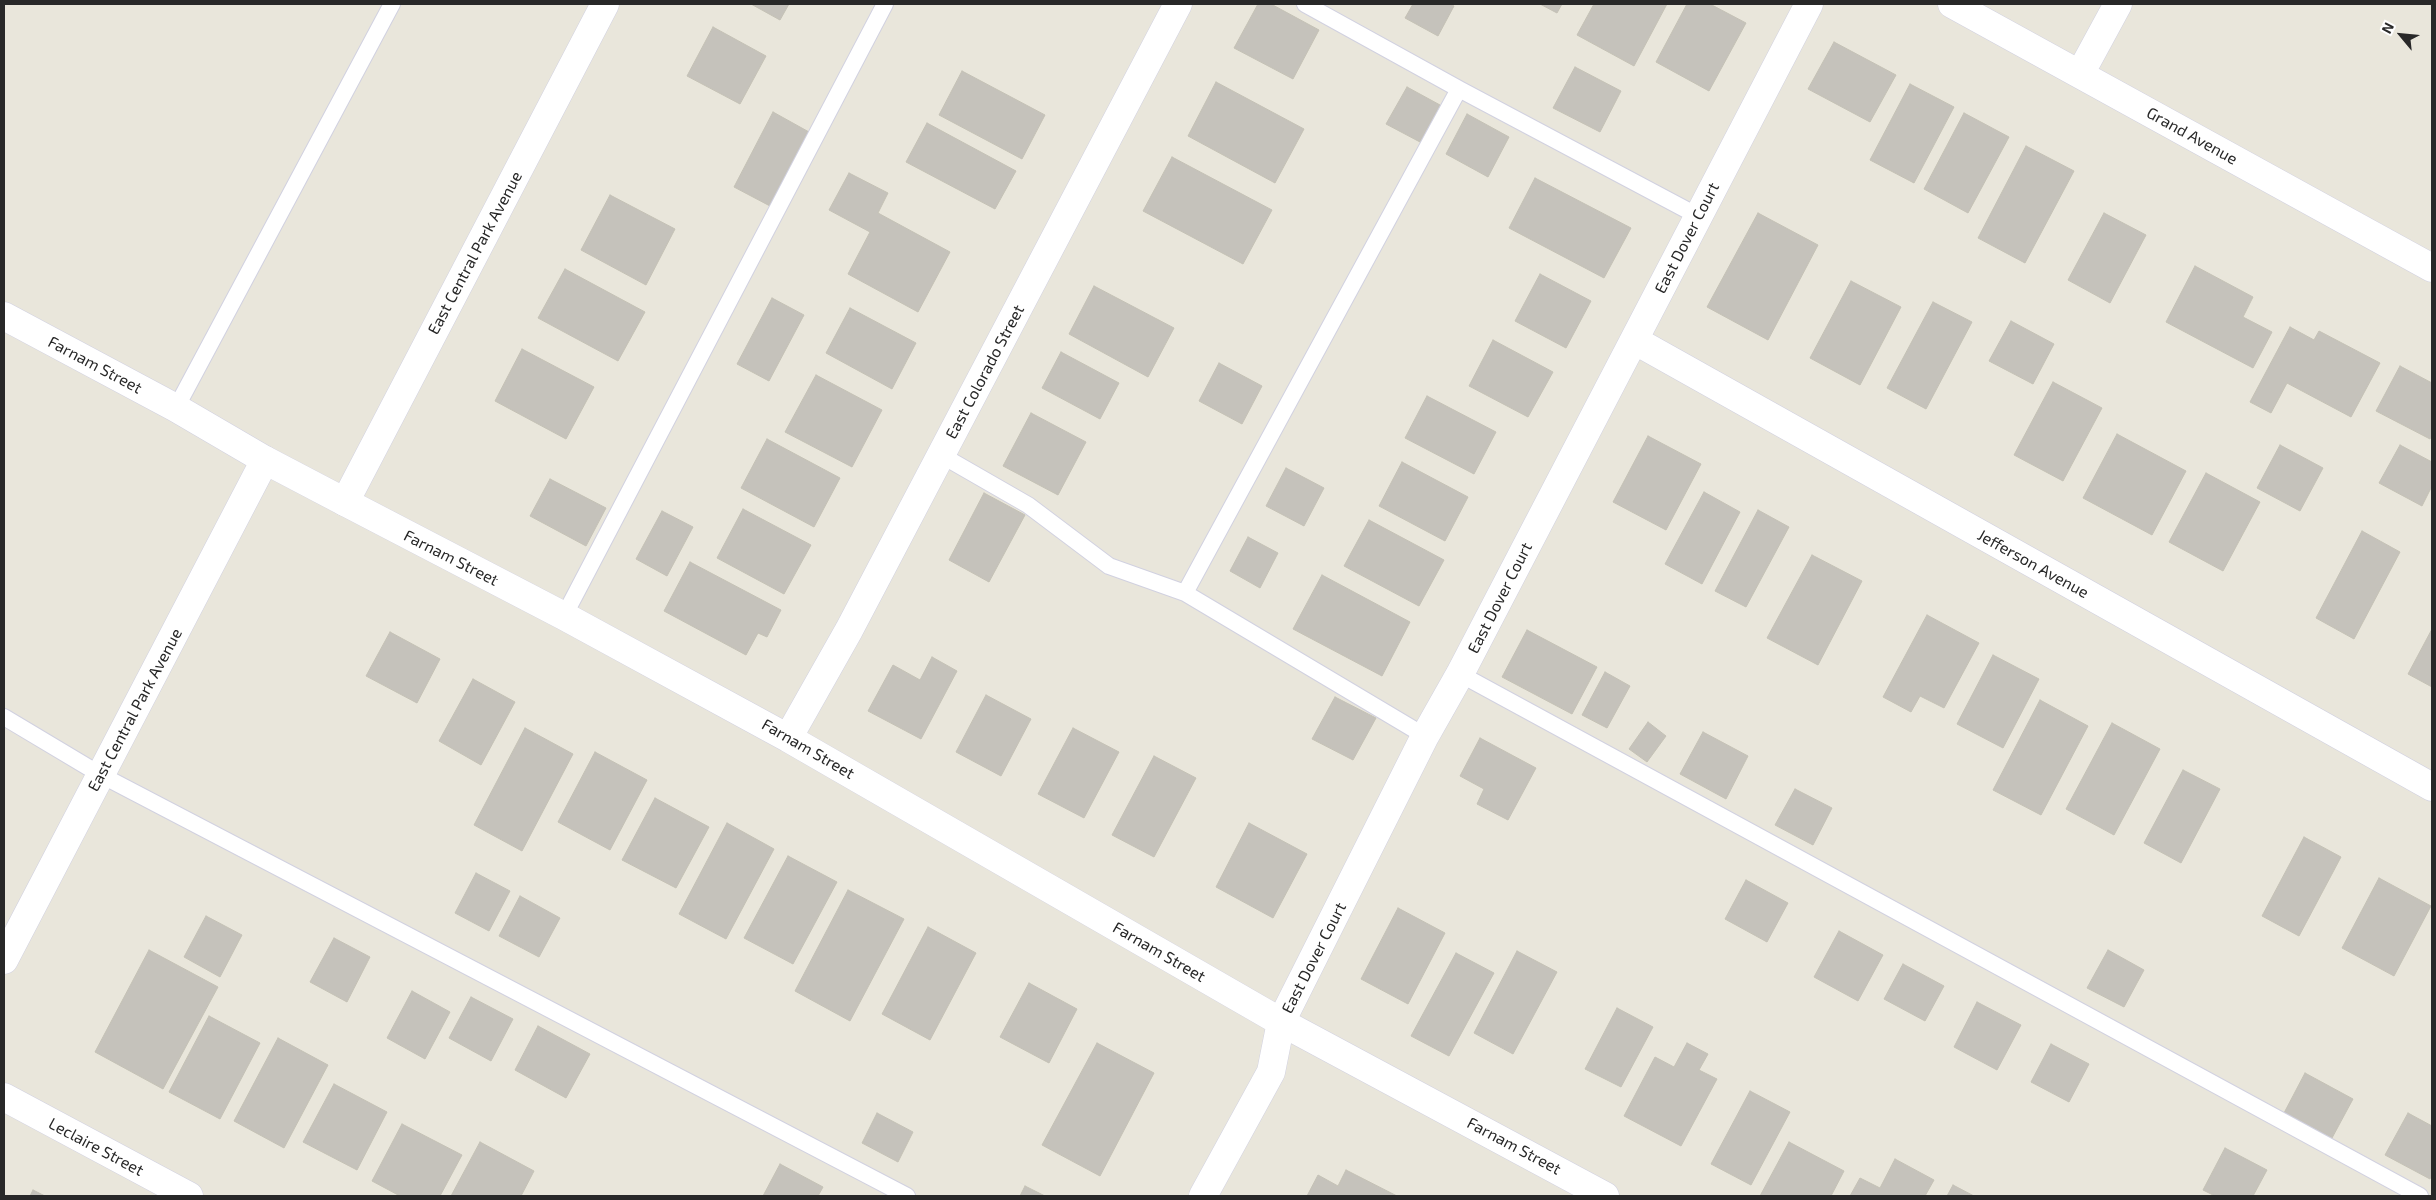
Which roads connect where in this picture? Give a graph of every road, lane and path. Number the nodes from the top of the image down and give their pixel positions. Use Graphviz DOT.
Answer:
graph roads {
  1 [pos="392,4"];
  2 [pos="605,4"];
  3 [pos="885,4"];
  4 [pos="1178,4"];
  5 [pos="1305,4"];
  6 [pos="1809,4"];
  7 [pos="1952,4"];
  8 [pos="2118,4"];
  9 [pos="2080,74"];
  10 [pos="1459,89"];
  11 [pos="1698,216"];
  12 [pos="2432,268"];
  13 [pos="4,316"];
  14 [pos="1634,340"];
  15 [pos="176,408"];
  16 [pos="941,456"];
  17 [pos="265,460"];
  18 [pos="345,502"];
  19 [pos="1185,593"];
  20 [pos="564,616"];
  21 [pos="1460,674"];
  22 [pos="4,717"];
  23 [pos="1425,736"];
  24 [pos="788,738"];
  25 [pos="101,775"];
  26 [pos="2432,787"];
  27 [pos="4,960"];
  28 [pos="1282,1022"];
  29 [pos="4,1097"];
  30 [pos="189,1196"];
  31 [pos="907,1196"];
  32 [pos="1203,1196"];
  33 [pos="1604,1196"];
  34 [pos="2420,1196"];
  1 -- 15 [label="lane"];
  2 -- 18 [label="street, East Central Park Avenue"];
  3 -- 20 [label="lane"];
  4 -- 16 [label="street, East Colorado Street"];
  5 -- 10 [label="lane"];
  6 -- 11 [label="street, East Dover Court"];
  7 -- 9 [label="street, Grand Avenue"];
  8 -- 9 [label="street"];
  9 -- 12 [label="street, Grand Avenue"];
  10 -- 11 [label="lane"];
  10 -- 19 [label="lane"];
  11 -- 14 [label="street, East Dover Court"];
  13 -- 15 [label="street, Farnam Street"];
  14 -- 21 [label="street, East Dover Court"];
  14 -- 26 [label="street, Jefferson Avenue"];
  15 -- 17 [label="street, Farnam Street"];
  16 -- 19 [label="lane"];
  16 -- 24 [label="street, East Colorado Street"];
  17 -- 18 [label="street, Farnam Street"];
  17 -- 25 [label="street, East Central Park Avenue"];
  18 -- 20 [label="street, Farnam Street"];
  19 -- 23 [label="lane"];
  20 -- 24 [label="street, Farnam Street"];
  21 -- 23 [label="street, East Dover Court"];
  21 -- 34 [label="lane"];
  22 -- 25 [label="lane"];
  23 -- 28 [label="street, East Dover Court"];
  24 -- 28 [label="street, Farnam Street"];
  25 -- 27 [label="street, East Central Park Avenue"];
  25 -- 31 [label="lane"];
  28 -- 32 [label="street, East Dover Court"];
  28 -- 33 [label="street, Farnam Street"];
  29 -- 30 [label="street, Leclaire Street"];
}
